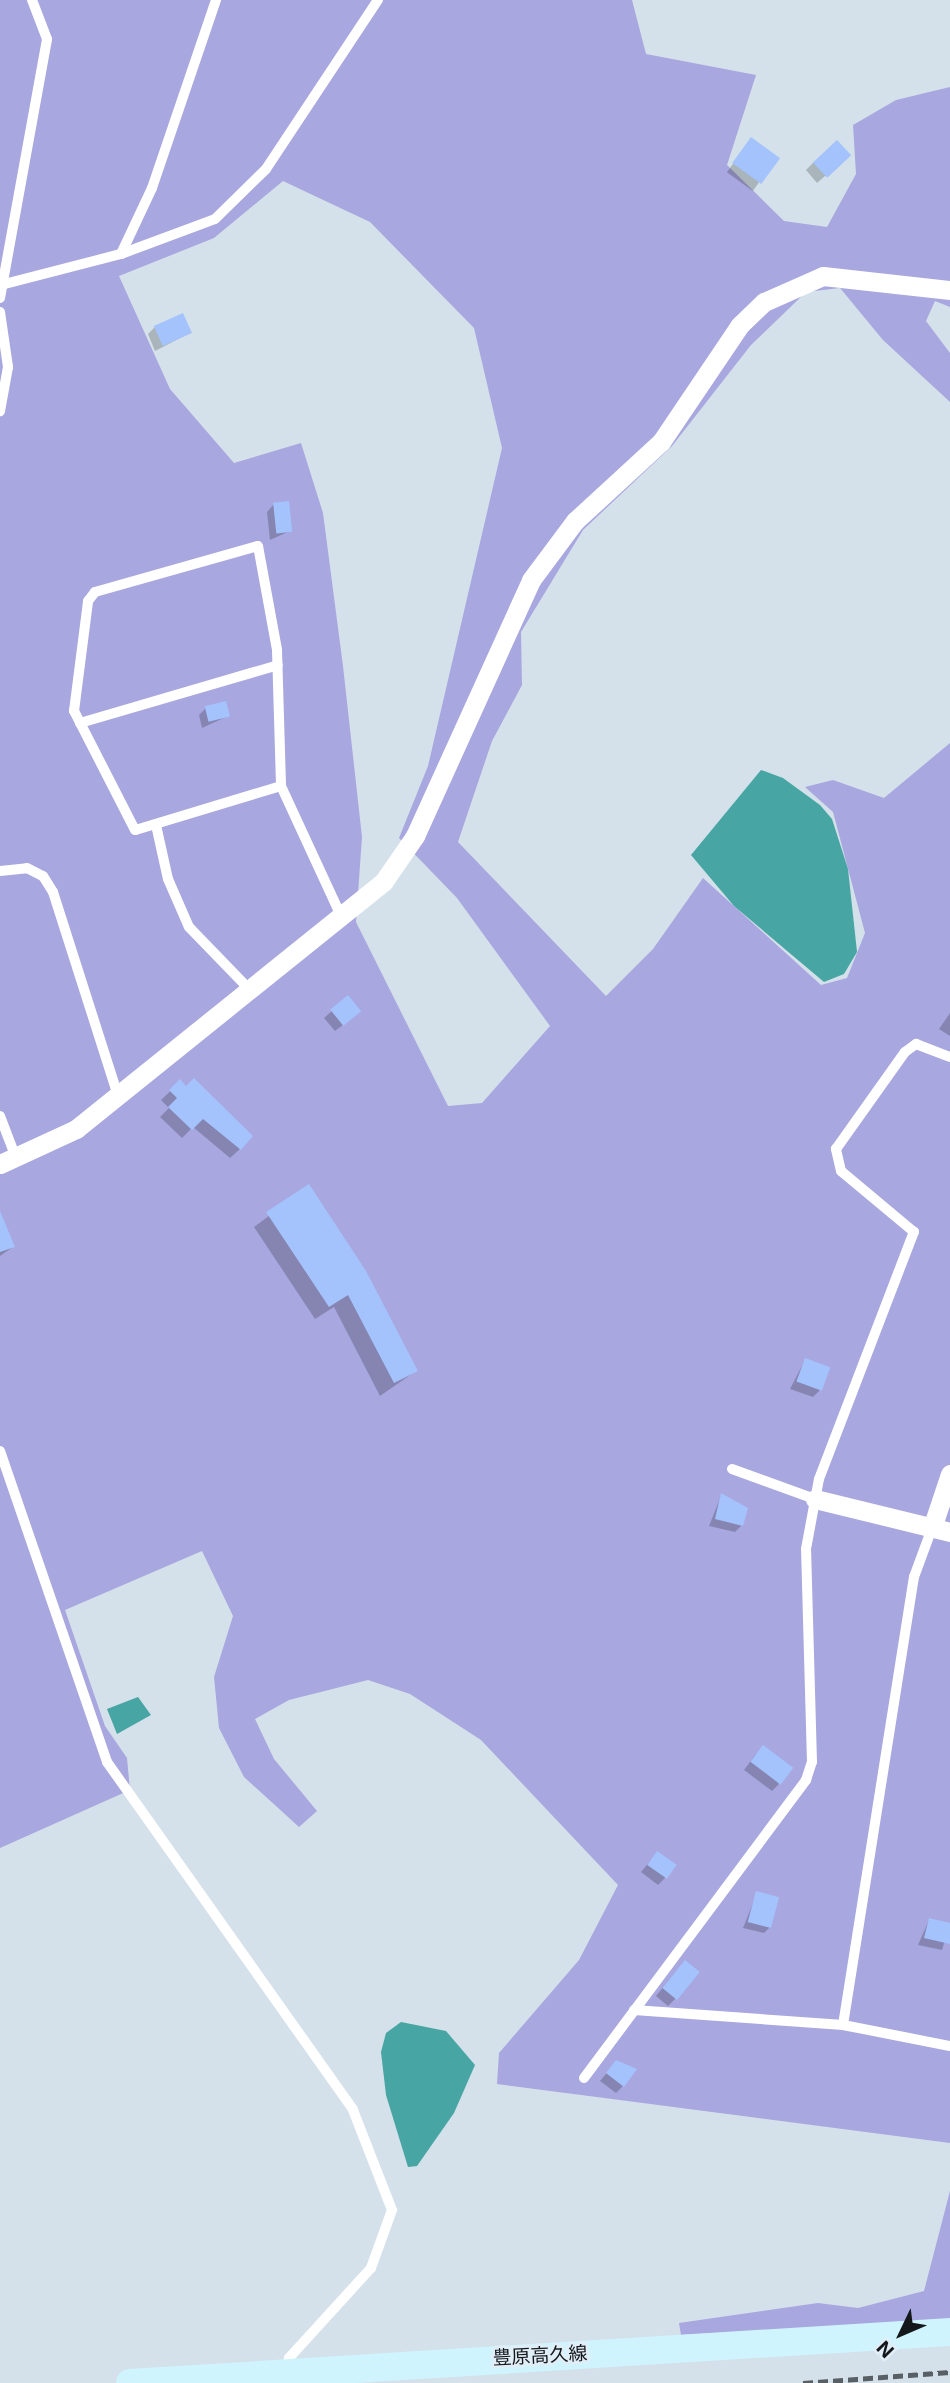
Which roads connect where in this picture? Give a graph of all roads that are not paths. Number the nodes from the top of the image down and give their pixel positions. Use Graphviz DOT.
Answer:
graph roads {
  1 [pos="32,0"];
  2 [pos="216,0"];
  3 [pos="378,0"];
  4 [pos="121,254"];
  5 [pos="1,285"];
  6 [pos="950,290"];
  7 [pos="0,298"];
  8 [pos="0,312"];
  9 [pos="0,411"];
  10 [pos="278,665"];
  11 [pos="80,723"];
  12 [pos="281,786"];
  13 [pos="156,825"];
  14 [pos="0,871"];
  15 [pos="342,918"];
  16 [pos="251,991"];
  17 [pos="950,1057"];
  18 [pos="118,1097"];
  19 [pos="0,1116"];
  20 [pos="8,1161"];
  21 [pos="0,1451"];
  22 [pos="732,1469"];
  23 [pos="950,1474"];
  24 [pos="815,1499"];
  25 [pos="941,1530"];
  26 [pos="634,2010"];
  27 [pos="843,2025"];
  28 [pos="950,2046"];
  29 [pos="584,2078"];
  30 [pos="950,2332"];
  31 [pos="287,2373"];
  32 [pos="130,2383"];
  1 -- 5 [label="lane"];
  2 -- 4 [label="lane"];
  3 -- 4 [label="lane"];
  4 -- 5 [label="lane"];
  5 -- 7 [label="lane"];
  6 -- 15 [label="street"];
  8 -- 9 [label="lane"];
  10 -- 11 [label="lane"];
  10 -- 11 [label="lane"];
  10 -- 12 [label="lane"];
  11 -- 13 [label="lane"];
  12 -- 13 [label="lane"];
  12 -- 15 [label="lane"];
  13 -- 16 [label="lane"];
  14 -- 18 [label="lane"];
  15 -- 16 [label="street"];
  16 -- 18 [label="street"];
  17 -- 24 [label="lane"];
  18 -- 20 [label="street"];
  19 -- 20 [label="lane"];
  21 -- 31 [label="lane"];
  22 -- 24 [label="lane"];
  23 -- 25 [label="street"];
  24 -- 25 [label="street"];
  24 -- 26 [label="lane"];
  25 -- 27 [label="lane"];
  26 -- 27 [label="lane"];
  26 -- 29 [label="lane"];
  27 -- 28 [label="lane"];
  30 -- 31 [label="main road, 豊原高久線"];
  31 -- 32 [label="main road, 豊原高久線"];
}
